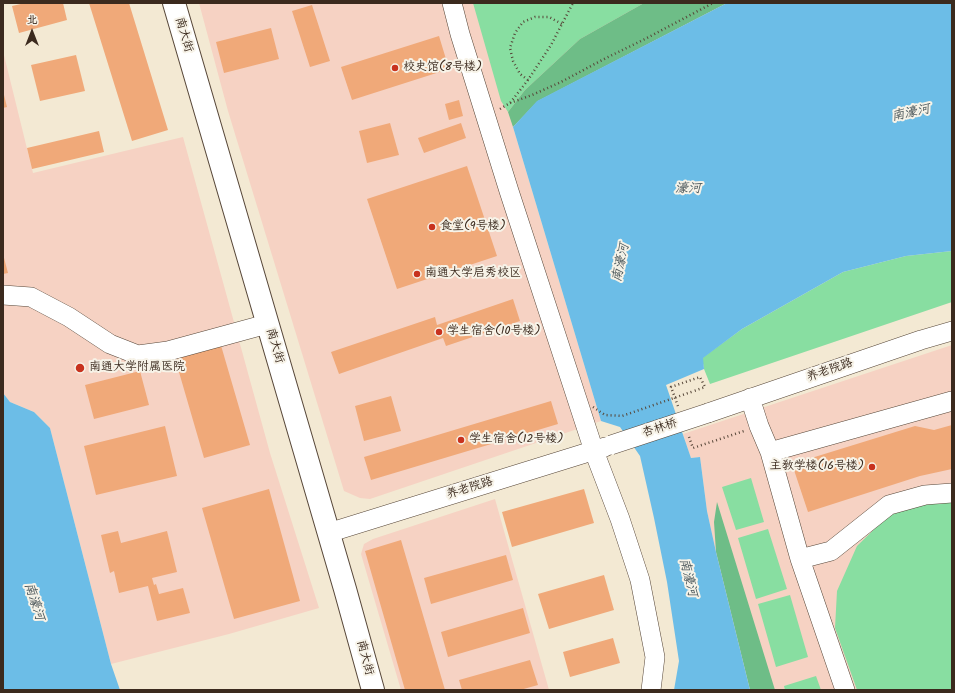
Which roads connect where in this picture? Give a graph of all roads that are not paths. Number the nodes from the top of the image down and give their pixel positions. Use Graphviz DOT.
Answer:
graph roads {
  1 [pos="174,3"];
  2 [pos="456,4"];
  3 [pos="3,295"];
  4 [pos="267,324"];
  5 [pos="952,331"];
  6 [pos="750,398"];
  7 [pos="952,401"];
  8 [pos="708,413"];
  9 [pos="603,448"];
  10 [pos="770,452"];
  11 [pos="952,492"];
  12 [pos="328,533"];
  13 [pos="800,559"];
  14 [pos="373,690"];
  15 [pos="651,690"];
  16 [pos="845,690"];
  1 -- 4 [label="main road, 南大街"];
  2 -- 9 [label="street"];
  3 -- 4 [label="street"];
  4 -- 12 [label="main road, 南大街"];
  5 -- 6 [label="street, 养老院路"];
  6 -- 8 [label="street, 养老院路"];
  6 -- 10 [label="street"];
  7 -- 10 [label="street"];
  8 -- 9 [label="street, 杏林桥, bridge"];
  9 -- 12 [label="street, 养老院路"];
  9 -- 15 [label="street"];
  10 -- 13 [label="street"];
  11 -- 13 [label="street"];
  12 -- 14 [label="main road, 南大街"];
  13 -- 16 [label="street"];
}
